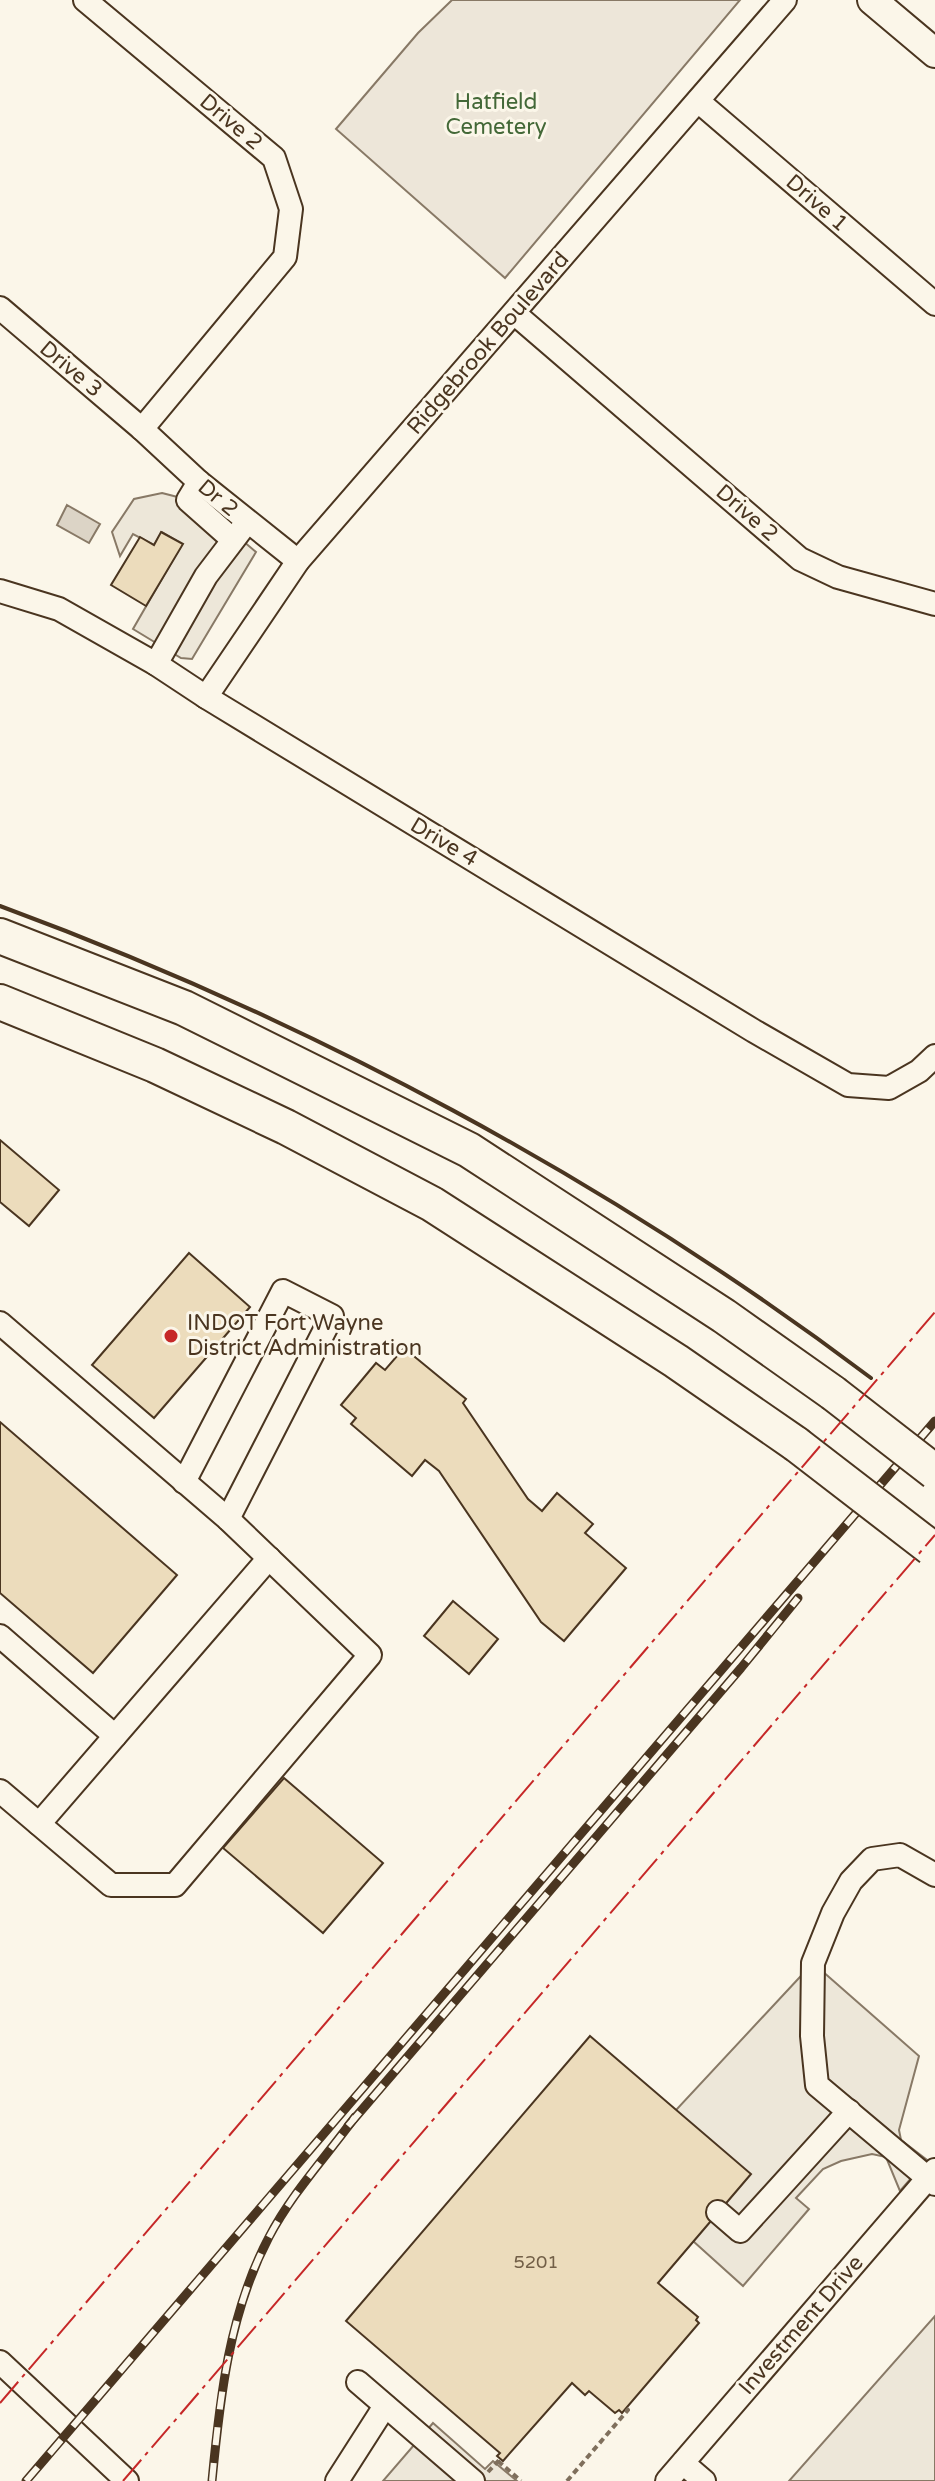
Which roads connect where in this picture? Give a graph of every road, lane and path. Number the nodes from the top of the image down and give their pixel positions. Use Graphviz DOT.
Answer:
graph roads {
  1 [pos="85,0"];
  2 [pos="785,0"];
  3 [pos="872,0"];
  4 [pos="935,53"];
  5 [pos="698,101"];
  6 [pos="935,304"];
  7 [pos="0,308"];
  8 [pos="514,313"];
  9 [pos="142,429"];
  10 [pos="239,530"];
  11 [pos="298,561"];
  12 [pos="0,591"];
  13 [pos="935,604"];
  14 [pos="156,664"];
  15 [pos="206,697"];
  16 [pos="0,936"];
  17 [pos="0,1002"];
  18 [pos="935,1056"];
  19 [pos="3,1325"];
  20 [pos="935,1472"];
  21 [pos="184,1482"];
  22 [pos="228,1519"];
  23 [pos="933,1550"];
  24 [pos="269,1558"];
  25 [pos="0,1636"];
  26 [pos="115,1736"];
  27 [pos="0,1791"];
  28 [pos="39,1824"];
  29 [pos="935,1875"];
  30 [pos="849,2111"];
  31 [pos="933,2177"];
  32 [pos="718,2212"];
  33 [pos="0,2362"];
  34 [pos="358,2382"];
  35 [pos="385,2406"];
  36 [pos="626,2408"];
  37 [pos="498,2461"];
  38 [pos="683,2463"];
  39 [pos="127,2481"];
  40 [pos="337,2481"];
  41 [pos="473,2481"];
  42 [pos="521,2481"];
  43 [pos="567,2481"];
  44 [pos="667,2481"];
  45 [pos="704,2481"];
  1 -- 9 [label="street, Drive 2"];
  2 -- 5 [label="street, Ridgebrook Boulevard"];
  3 -- 4 [label="main road"];
  5 -- 6 [label="street, Drive 1"];
  5 -- 8 [label="street, Ridgebrook Boulevard"];
  7 -- 9 [label="street, Drive 3"];
  8 -- 11 [label="street, Ridgebrook Boulevard"];
  8 -- 13 [label="street, Drive 2"];
  9 -- 10 [label="street, Dr 2"];
  10 -- 11 [label="street, Dr 2"];
  10 -- 14 [label="street"];
  11 -- 15 [label="street, Ridgebrook Boulevard"];
  12 -- 14 [label="street, Drive 4"];
  14 -- 15 [label="street, Drive 4"];
  15 -- 18 [label="street, Drive 4"];
  16 -- 20 [label="highway, bridge"];
  17 -- 23 [label="highway, bridge"];
  19 -- 21 [label="street"];
  21 -- 22 [label="street"];
  21 -- 22 [label="street"];
  22 -- 24 [label="street"];
  24 -- 26 [label="street"];
  24 -- 28 [label="street"];
  25 -- 26 [label="street"];
  26 -- 28 [label="street"];
  27 -- 28 [label="street"];
  29 -- 30 [label="street"];
  30 -- 31 [label="street"];
  30 -- 32 [label="street"];
  31 -- 38 [label="street, Investment Drive"];
  33 -- 39 [label="street"];
  34 -- 35 [label="street"];
  35 -- 40 [label="street"];
  35 -- 41 [label="street"];
  36 -- 43 [label="path"];
  37 -- 42 [label="path"];
  38 -- 44 [label="street, Investment Drive"];
  38 -- 45 [label="street"];
}
